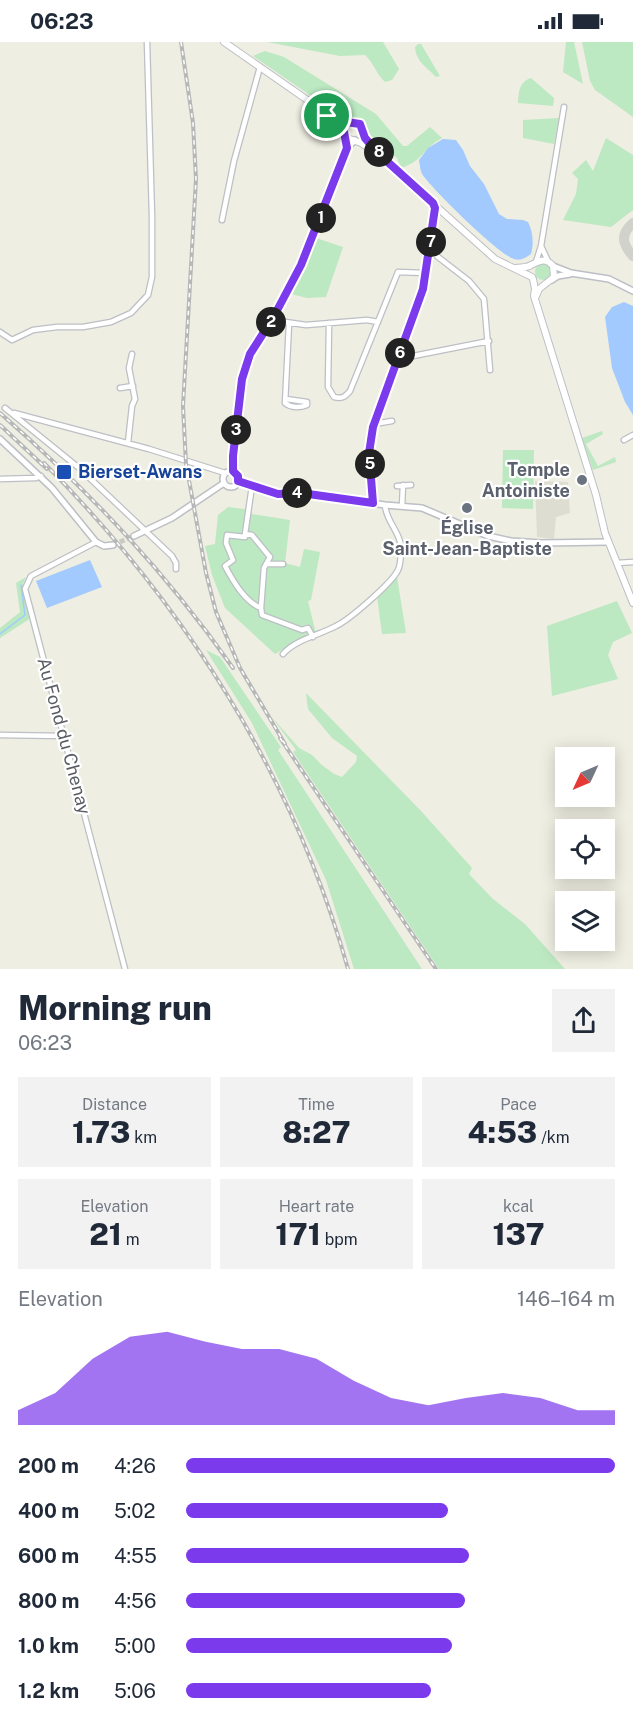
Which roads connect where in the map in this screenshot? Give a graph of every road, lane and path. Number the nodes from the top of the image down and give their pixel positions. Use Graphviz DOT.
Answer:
graph roads {
  1 [pos="147,42"];
  2 [pos="224,42"];
  3 [pos="260,67"];
  4 [pos="564,107"];
  5 [pos="326,113"];
  6 [pos="351,123"];
  7 [pos="363,133"];
  8 [pos="345,134"];
  9 [pos="355,140"];
  10 [pos="347,148"];
  11 [pos="380,155"];
  12 [pos="433,203"];
  13 [pos="448,217"];
  14 [pos="222,220"];
  15 [pos="434,220"];
  16 [pos="541,246"];
  17 [pos="429,250"];
  18 [pos="535,263"];
  19 [pos="551,264"];
  20 [pos="516,268"];
  21 [pos="425,273"];
  22 [pos="571,273"];
  23 [pos="532,278"];
  24 [pos="552,280"];
  25 [pos="545,284"];
  26 [pos="633,291"];
  27 [pos="535,298"];
  28 [pos="272,320"];
  29 [pos="378,322"];
  30 [pos="329,323"];
  31 [pos="289,324"];
  32 [pos="0,332"];
  33 [pos="489,341"];
  34 [pos="132,354"];
  35 [pos="398,359"];
  36 [pos="490,370"];
  37 [pos="133,386"];
  38 [pos="120,388"];
  39 [pos="286,399"];
  40 [pos="5,408"];
  41 [pos="12,412"];
  42 [pos="392,420"];
  43 [pos="374,424"];
  44 [pos="633,435"];
  45 [pos="0,439"];
  46 [pos="624,440"];
  47 [pos="128,443"];
  48 [pos="233,471"];
  49 [pos="225,474"];
  50 [pos="41,476"];
  51 [pos="0,479"];
  52 [pos="238,481"];
  53 [pos="224,483"];
  54 [pos="411,485"];
  55 [pos="252,486"];
  56 [pos="373,503"];
  57 [pos="385,505"];
  58 [pos="402,506"];
  59 [pos="144,531"];
  60 [pos="245,534"];
  61 [pos="134,536"];
  62 [pos="96,542"];
  63 [pos="608,542"];
  64 [pos="113,544"];
  65 [pos="633,562"];
  66 [pos="617,563"];
  67 [pos="266,564"];
  68 [pos="283,564"];
  69 [pos="176,569"];
  70 [pos="633,603"];
  71 [pos="261,608"];
  72 [pos="313,637"];
  73 [pos="283,654"];
  74 [pos="0,735"];
  75 [pos="64,736"];
  76 [pos="125,969"];
  1 -- 32 [label="street"];
  2 -- 3 [label="main road"];
  3 -- 5 [label="main road"];
  3 -- 14 [label="street"];
  4 -- 16 [label="street"];
  5 -- 6 [label="main road"];
  5 -- 8 [label="main road"];
  6 -- 7 [label="main road"];
  6 -- 8 [label="main road"];
  7 -- 9 [label="main road"];
  7 -- 11 [label="main road"];
  8 -- 9 [label="main road"];
  8 -- 10 [label="street"];
  9 -- 10 [label="street"];
  9 -- 11 [label="main road"];
  10 -- 28 [label="street"];
  11 -- 12 [label="main road"];
  12 -- 13 [label="main road"];
  12 -- 15 [label="street"];
  13 -- 15 [label="street"];
  13 -- 20 [label="main road"];
  15 -- 17 [label="street"];
  16 -- 18 [label="street"];
  16 -- 19 [label="street"];
  17 -- 21 [label="street"];
  17 -- 33 [label="street"];
  18 -- 19 [label="main road"];
  18 -- 20 [label="main road"];
  18 -- 23 [label="main road"];
  19 -- 22 [label="street"];
  19 -- 24 [label="main road"];
  20 -- 23 [label="main road"];
  21 -- 29 [label="street"];
  21 -- 35 [label="street"];
  22 -- 24 [label="street"];
  22 -- 26 [label="street"];
  23 -- 25 [label="main road"];
  23 -- 27 [label="main road"];
  24 -- 25 [label="main road"];
  25 -- 27 [label="main road"];
  27 -- 63 [label="main road"];
  28 -- 31 [label="street"];
  28 -- 48 [label="street"];
  29 -- 30 [label="street"];
  29 -- 30 [label="street"];
  30 -- 31 [label="street"];
  31 -- 39 [label="street"];
  33 -- 35 [label="street"];
  33 -- 36 [label="street"];
  34 -- 37 [label="street"];
  35 -- 43 [label="street"];
  37 -- 38 [label="street"];
  37 -- 47 [label="street"];
  40 -- 41 [label="street"];
  41 -- 47 [label="street"];
  41 -- 59 [label="street"];
  42 -- 43 [label="street"];
  43 -- 56 [label="street"];
  44 -- 46 [label="street"];
  45 -- 50 [label="street"];
  47 -- 49 [label="street"];
  48 -- 49 [label="street"];
  48 -- 52 [label="street"];
  49 -- 53 [label="street"];
  50 -- 51 [label="street"];
  50 -- 62 [label="street"];
  52 -- 53 [label="street"];
  52 -- 55 [label="street"];
  53 -- 59 [label="street"];
  54 -- 58 [label="street"];
  55 -- 56 [label="street"];
  55 -- 60 [label="street"];
  56 -- 57 [label="street"];
  57 -- 58 [label="street"];
  57 -- 72 [label="street"];
  58 -- 63 [label="street"];
  59 -- 61 [label="street"];
  59 -- 69 [label="street"];
  60 -- 67 [label="street"];
  60 -- 71 [label="street"];
  62 -- 64 [label="street"];
  62 -- 75 [label="street, Au Fond du Chenay"];
  63 -- 66 [label="main road"];
  65 -- 66 [label="street"];
  66 -- 70 [label="main road"];
  67 -- 68 [label="street"];
  67 -- 71 [label="street"];
  71 -- 72 [label="street"];
  72 -- 73 [label="street"];
  74 -- 75 [label="street"];
  75 -- 76 [label="street, Au Fond du Chenay"];
}
